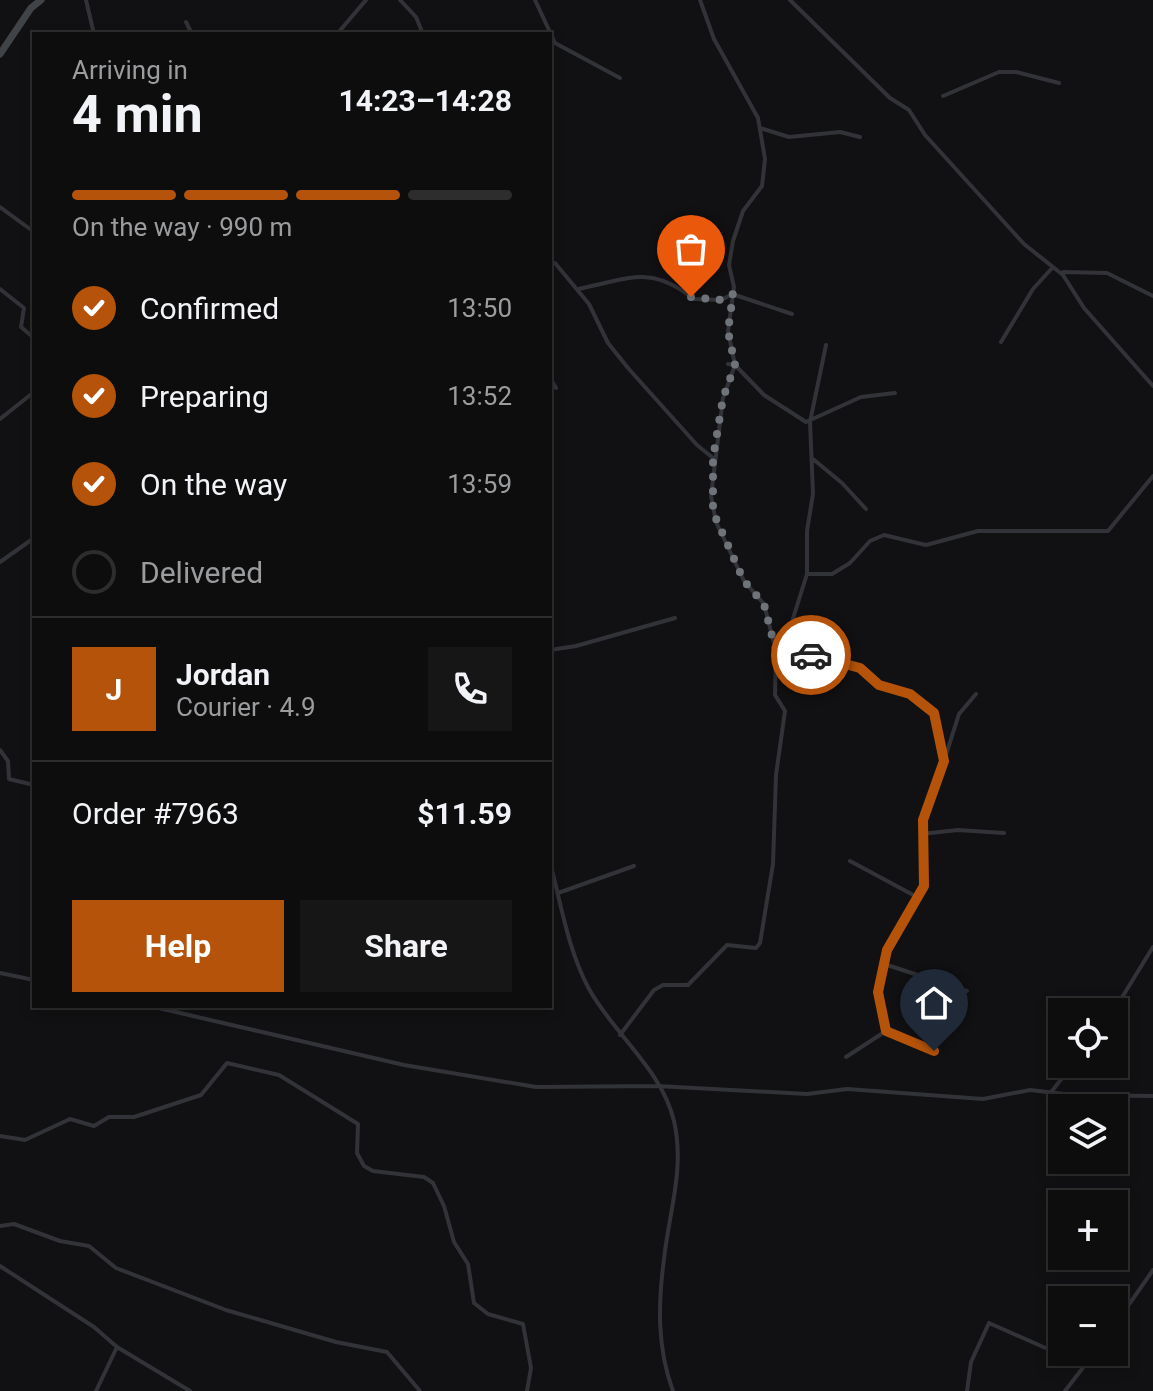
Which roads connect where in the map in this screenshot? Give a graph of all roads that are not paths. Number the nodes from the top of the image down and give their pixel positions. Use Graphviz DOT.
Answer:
graph roads {
  1 [pos="41,0"];
  2 [pos="86,0"];
  3 [pos="366,0"];
  4 [pos="400,0"];
  5 [pos="535,0"];
  6 [pos="700,0"];
  7 [pos="790,0"];
  8 [pos="186,22"];
  9 [pos="94,32"];
  10 [pos="191,32"];
  11 [pos="339,32"];
  12 [pos="422,32"];
  13 [pos="550,32"];
  14 [pos="552,37"];
  15 [pos="0,54"];
  16 [pos="620,78"];
  17 [pos="1059,83"];
  18 [pos="943,96"];
  19 [pos="760,128"];
  20 [pos="860,137"];
  21 [pos="0,207"];
  22 [pos="32,231"];
  23 [pos="555,263"];
  24 [pos="1053,267"];
  25 [pos="1060,273"];
  26 [pos="0,289"];
  27 [pos="578,289"];
  28 [pos="732,294"];
  29 [pos="1153,296"];
  30 [pos="792,314"];
  31 [pos="32,336"];
  32 [pos="1001,342"];
  33 [pos="826,345"];
  34 [pos="728,364"];
  35 [pos="735,365"];
  36 [pos="552,381"];
  37 [pos="1153,386"];
  38 [pos="556,388"];
  39 [pos="895,393"];
  40 [pos="32,394"];
  41 [pos="0,419"];
  42 [pos="810,422"];
  43 [pos="713,458"];
  44 [pos="813,459"];
  45 [pos="1153,476"];
  46 [pos="866,509"];
  47 [pos="32,539"];
  48 [pos="0,562"];
  49 [pos="807,574"];
  50 [pos="675,618"];
  51 [pos="784,647"];
  52 [pos="775,648"];
  53 [pos="552,650"];
  54 [pos="976,694"];
  55 [pos="0,750"];
  56 [pos="944,761"];
  57 [pos="32,785"];
  58 [pos="1004,833"];
  59 [pos="921,834"];
  60 [pos="850,861"];
  61 [pos="634,866"];
  62 [pos="552,870"];
  63 [pos="558,893"];
  64 [pos="917,897"];
  65 [pos="1153,947"];
  66 [pos="884,964"];
  67 [pos="0,973"];
  68 [pos="32,980"];
  69 [pos="967,991"];
  70 [pos="1122,998"];
  71 [pos="159,1008"];
  72 [pos="886,1031"];
  73 [pos="620,1035"];
  74 [pos="934,1051"];
  75 [pos="846,1057"];
  76 [pos="1062,1078"];
  77 [pos="657,1086"];
  78 [pos="1052,1091"];
  79 [pos="1153,1096"];
  80 [pos="0,1136"];
  81 [pos="0,1226"];
  82 [pos="0,1266"];
  83 [pos="1153,1270"];
  84 [pos="1128,1306"];
  85 [pos="117,1347"];
  86 [pos="1048,1349"];
  87 [pos="1083,1366"];
  88 [pos="96,1391"];
  89 [pos="190,1391"];
  90 [pos="420,1391"];
  91 [pos="527,1391"];
  92 [pos="673,1391"];
  93 [pos="967,1391"];
  94 [pos="1065,1391"];
  1 -- 15 [label="main road"];
  2 -- 9 [label="street"];
  3 -- 11 [label="street"];
  4 -- 12 [label="street"];
  5 -- 13 [label="street"];
  6 -- 19 [label="street"];
  7 -- 24 [label="street"];
  8 -- 10 [label="street"];
  14 -- 16 [label="street"];
  17 -- 18 [label="street"];
  19 -- 20 [label="street"];
  19 -- 28 [label="street"];
  21 -- 22 [label="street"];
  23 -- 27 [label="street"];
  24 -- 25 [label="street"];
  24 -- 32 [label="street"];
  25 -- 29 [label="street"];
  25 -- 37 [label="street"];
  26 -- 31 [label="street"];
  27 -- 28 [label="street"];
  27 -- 43 [label="street"];
  28 -- 30 [label="street"];
  28 -- 35 [label="street"];
  33 -- 42 [label="street"];
  34 -- 35 [label="street"];
  35 -- 42 [label="street"];
  35 -- 43 [label="street"];
  36 -- 38 [label="street"];
  39 -- 42 [label="street"];
  40 -- 41 [label="street"];
  42 -- 44 [label="street"];
  43 -- 52 [label="street"];
  44 -- 46 [label="street"];
  44 -- 49 [label="street"];
  45 -- 49 [label="street"];
  47 -- 48 [label="street"];
  49 -- 51 [label="street"];
  50 -- 53 [label="street"];
  51 -- 52 [label="street"];
  51 -- 56 [label="street"];
  52 -- 73 [label="street"];
  54 -- 56 [label="street"];
  55 -- 57 [label="street"];
  56 -- 59 [label="street"];
  58 -- 59 [label="street"];
  59 -- 64 [label="street"];
  60 -- 64 [label="street"];
  61 -- 63 [label="street"];
  62 -- 63 [label="street"];
  63 -- 73 [label="street"];
  64 -- 66 [label="street"];
  65 -- 70 [label="street"];
  66 -- 69 [label="street"];
  66 -- 72 [label="street"];
  67 -- 68 [label="street"];
  71 -- 77 [label="street"];
  72 -- 74 [label="street"];
  72 -- 75 [label="street"];
  73 -- 77 [label="street"];
  76 -- 78 [label="street"];
  77 -- 78 [label="street"];
  77 -- 92 [label="street"];
  78 -- 79 [label="street"];
  80 -- 91 [label="street"];
  81 -- 90 [label="street"];
  82 -- 85 [label="street"];
  83 -- 84 [label="street"];
  85 -- 88 [label="street"];
  85 -- 89 [label="street"];
  86 -- 93 [label="street"];
  87 -- 94 [label="street"];
}
